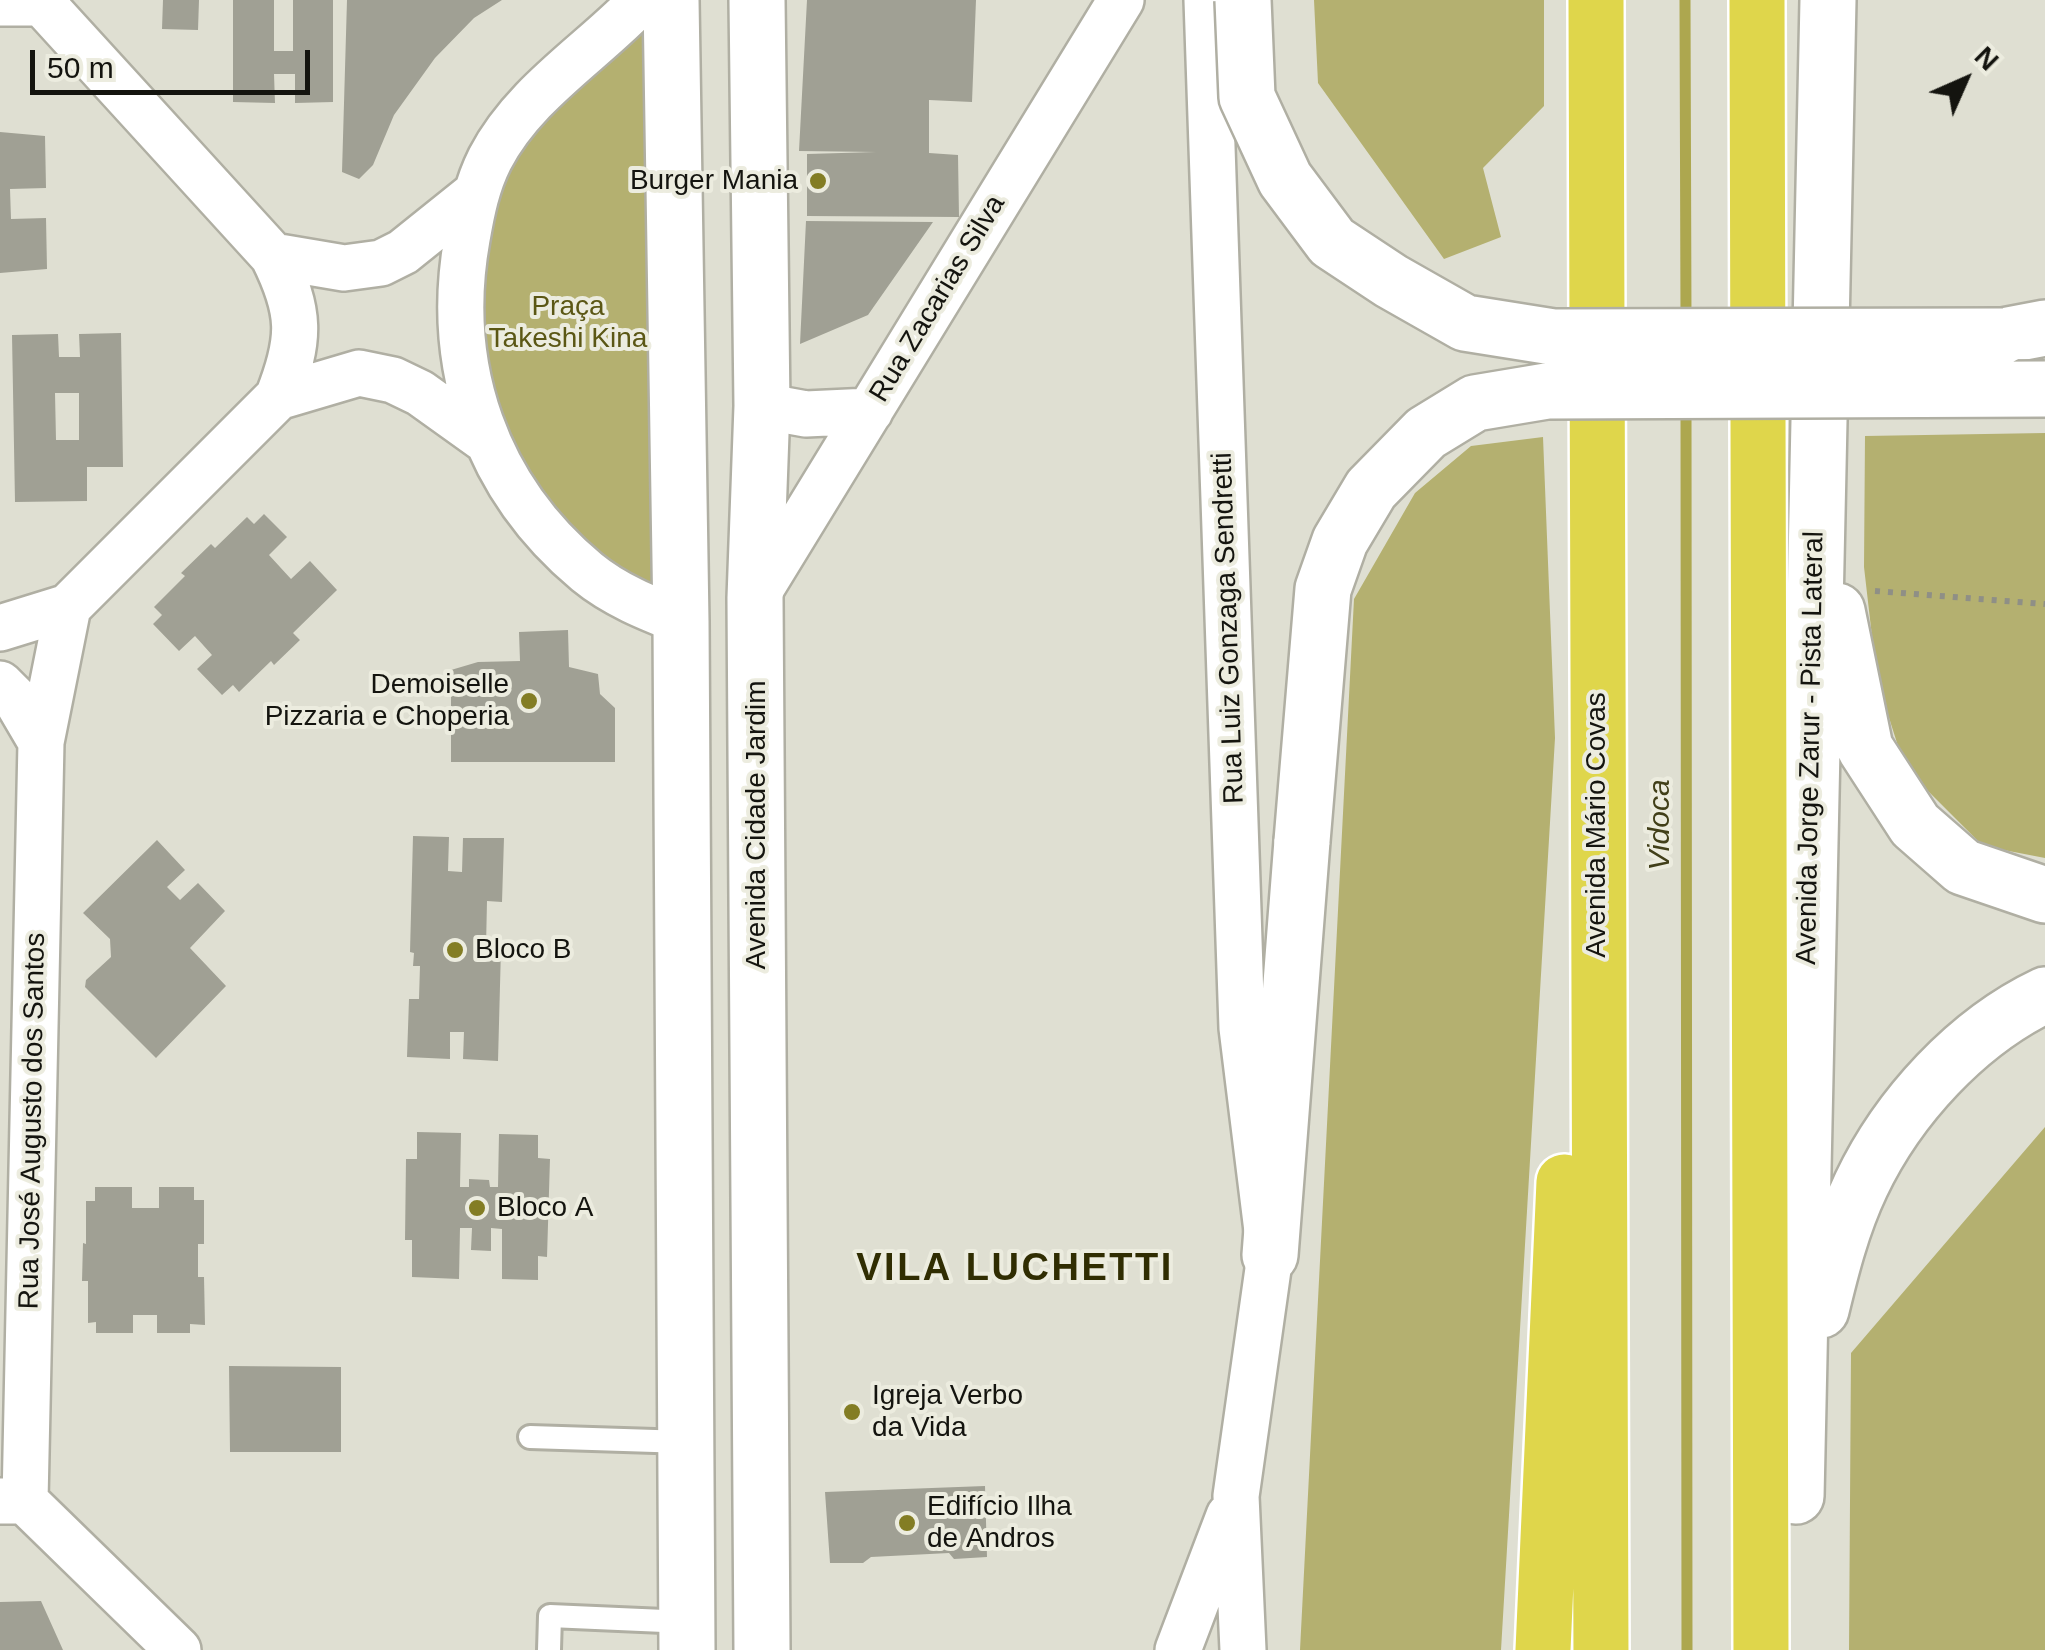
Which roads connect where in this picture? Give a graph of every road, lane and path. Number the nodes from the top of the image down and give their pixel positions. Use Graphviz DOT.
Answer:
graph roads {
  1 [pos="642,0"];
  2 [pos="671,0"];
  3 [pos="756,0"];
  4 [pos="1121,0"];
  5 [pos="1208,0"];
  6 [pos="1243,0"];
  7 [pos="1596,0"];
  8 [pos="1756,0"];
  9 [pos="1828,0"];
  10 [pos="28,2"];
  11 [pos="474,194"];
  12 [pos="273,256"];
  13 [pos="2031,334"];
  14 [pos="2045,389"];
  15 [pos="278,397"];
  16 [pos="762,406"];
  17 [pos="870,411"];
  18 [pos="487,441"];
  19 [pos="1816,475"];
  20 [pos="1834,588"];
  21 [pos="755,598"];
  22 [pos="2045,604"];
  23 [pos="68,607"];
  24 [pos="681,621"];
  25 [pos="0,628"];
  26 [pos="0,684"];
  27 [pos="42,742"];
  28 [pos="2045,895"];
  29 [pos="1598,962"];
  30 [pos="2045,994"];
  31 [pos="1270,1254"];
  32 [pos="530,1436"];
  33 [pos="686,1442"];
  34 [pos="1236,1496"];
  35 [pos="1796,1496"];
  36 [pos="12,1501"];
  37 [pos="687,1636"];
  38 [pos="178,1650"];
  39 [pos="549,1650"];
  40 [pos="762,1650"];
  41 [pos="1178,1650"];
  42 [pos="1243,1650"];
  43 [pos="1543,1650"];
  44 [pos="1601,1650"];
  45 [pos="1761,1650"];
  46 [pos="1782,1650"];
  1 -- 11 [label="street"];
  2 -- 24 [label="main road"];
  3 -- 16 [label="main road, Avenida Cidade Jardim"];
  4 -- 17 [label="street, Rua Zacarias Silva"];
  5 -- 31 [label="street, Rua Luiz Gonzaga Sendretti"];
  6 -- 13 [label="main road, bridge"];
  7 -- 29 [label="highway, Avenida Mário Covas"];
  8 -- 45 [label="highway"];
  9 -- 19 [label="main road, Avenida Jorge Zarur - Pista Lateral"];
  10 -- 12 [label="street"];
  11 -- 12 [label="street"];
  11 -- 18 [label="street"];
  12 -- 15 [label="street"];
  14 -- 31 [label="main road, bridge"];
  15 -- 18 [label="street"];
  15 -- 23 [label="street"];
  16 -- 17 [label="street"];
  16 -- 21 [label="main road, Avenida Cidade Jardim"];
  17 -- 21 [label="street, Rua Zacarias Silva"];
  18 -- 24 [label="street"];
  19 -- 20 [label="main road"];
  19 -- 35 [label="main road, Avenida Jorge Zarur - Pista Lateral"];
  20 -- 22 [label="path"];
  20 -- 28 [label="main road"];
  21 -- 40 [label="main road, Avenida Cidade Jardim"];
  23 -- 25 [label="street"];
  23 -- 27 [label="street, Rua José Augusto dos Santos"];
  24 -- 33 [label="main road"];
  26 -- 27 [label="street"];
  27 -- 36 [label="street, Rua José Augusto dos Santos"];
  29 -- 43 [label="highway"];
  29 -- 44 [label="highway, Avenida Mário Covas"];
  30 -- 35 [label="main road"];
  31 -- 34 [label="street, Rua Luiz Gonzaga Sendretti"];
  32 -- 33 [label="lane"];
  33 -- 37 [label="main road"];
  34 -- 41 [label="street"];
  34 -- 42 [label="street"];
  35 -- 46 [label="highway"];
  36 -- 38 [label="street"];
  37 -- 39 [label="lane"];
}
